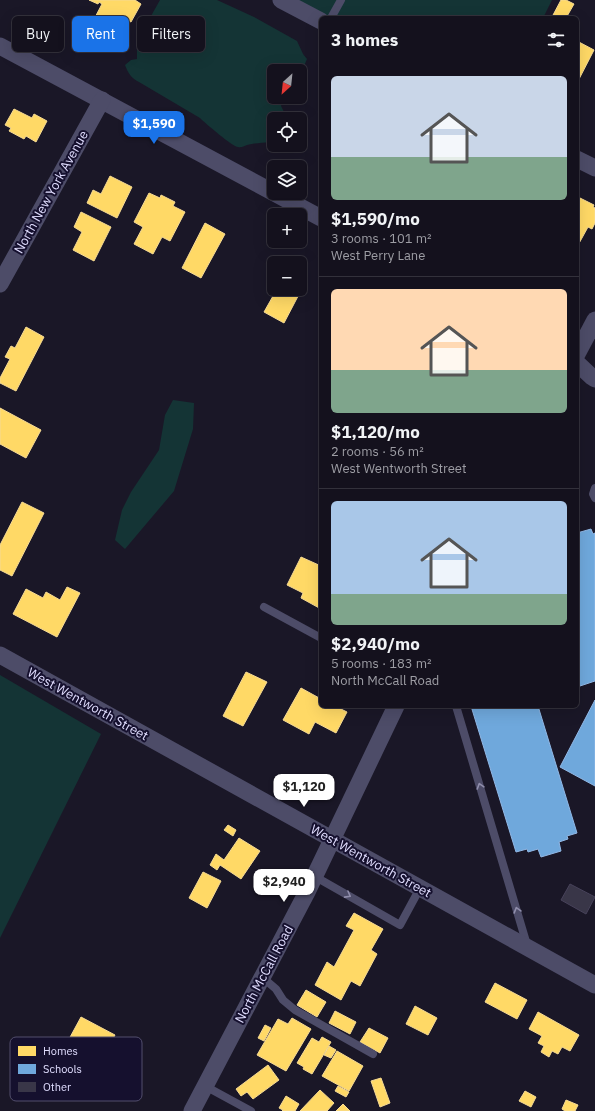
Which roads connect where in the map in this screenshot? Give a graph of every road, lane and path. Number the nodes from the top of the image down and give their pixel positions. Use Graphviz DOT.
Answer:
graph roads {
  1 [pos="281,0"];
  2 [pos="341,0"];
  3 [pos="333,16"];
  4 [pos="319,20"];
  5 [pos="0,46"];
  6 [pos="102,100"];
  7 [pos="579,160"];
  8 [pos="595,168"];
  9 [pos="319,217"];
  10 [pos="0,284"];
  11 [pos="595,320"];
  12 [pos="579,350"];
  13 [pos="579,365"];
  14 [pos="595,379"];
  15 [pos="595,488"];
  16 [pos="595,498"];
  17 [pos="264,607"];
  18 [pos="319,637"];
  19 [pos="0,655"];
  20 [pos="395,708"];
  21 [pos="457,708"];
  22 [pos="331,839"];
  23 [pos="314,876"];
  24 [pos="420,888"];
  25 [pos="528,948"];
  26 [pos="262,977"];
  27 [pos="595,985"];
  28 [pos="373,1054"];
  29 [pos="205,1086"];
  30 [pos="192,1111"];
  31 [pos="251,1111"];
  1 -- 4 [label="street"];
  2 -- 3 [label="lane"];
  5 -- 6 [label="street"];
  6 -- 9 [label="street"];
  6 -- 10 [label="street, North New York Avenue"];
  7 -- 8 [label="street"];
  11 -- 12 [label="street"];
  13 -- 14 [label="street"];
  15 -- 16 [label="lane"];
  17 -- 18 [label="lane"];
  19 -- 22 [label="street, West Wentworth Street"];
  20 -- 22 [label="street, North McCall Road"];
  25 -- 21 [label="lane, one-way"];
  22 -- 23 [label="street, North McCall Road"];
  22 -- 24 [label="street, West Wentworth Street"];
  23 -- 24 [label="lane, one-way"];
  23 -- 26 [label="street, North McCall Road"];
  24 -- 25 [label="street, West Wentworth Street"];
  25 -- 27 [label="street, West Wentworth Street"];
  26 -- 28 [label="lane"];
  26 -- 29 [label="street, North McCall Road"];
  29 -- 30 [label="street, North McCall Road"];
  29 -- 31 [label="lane"];
}
